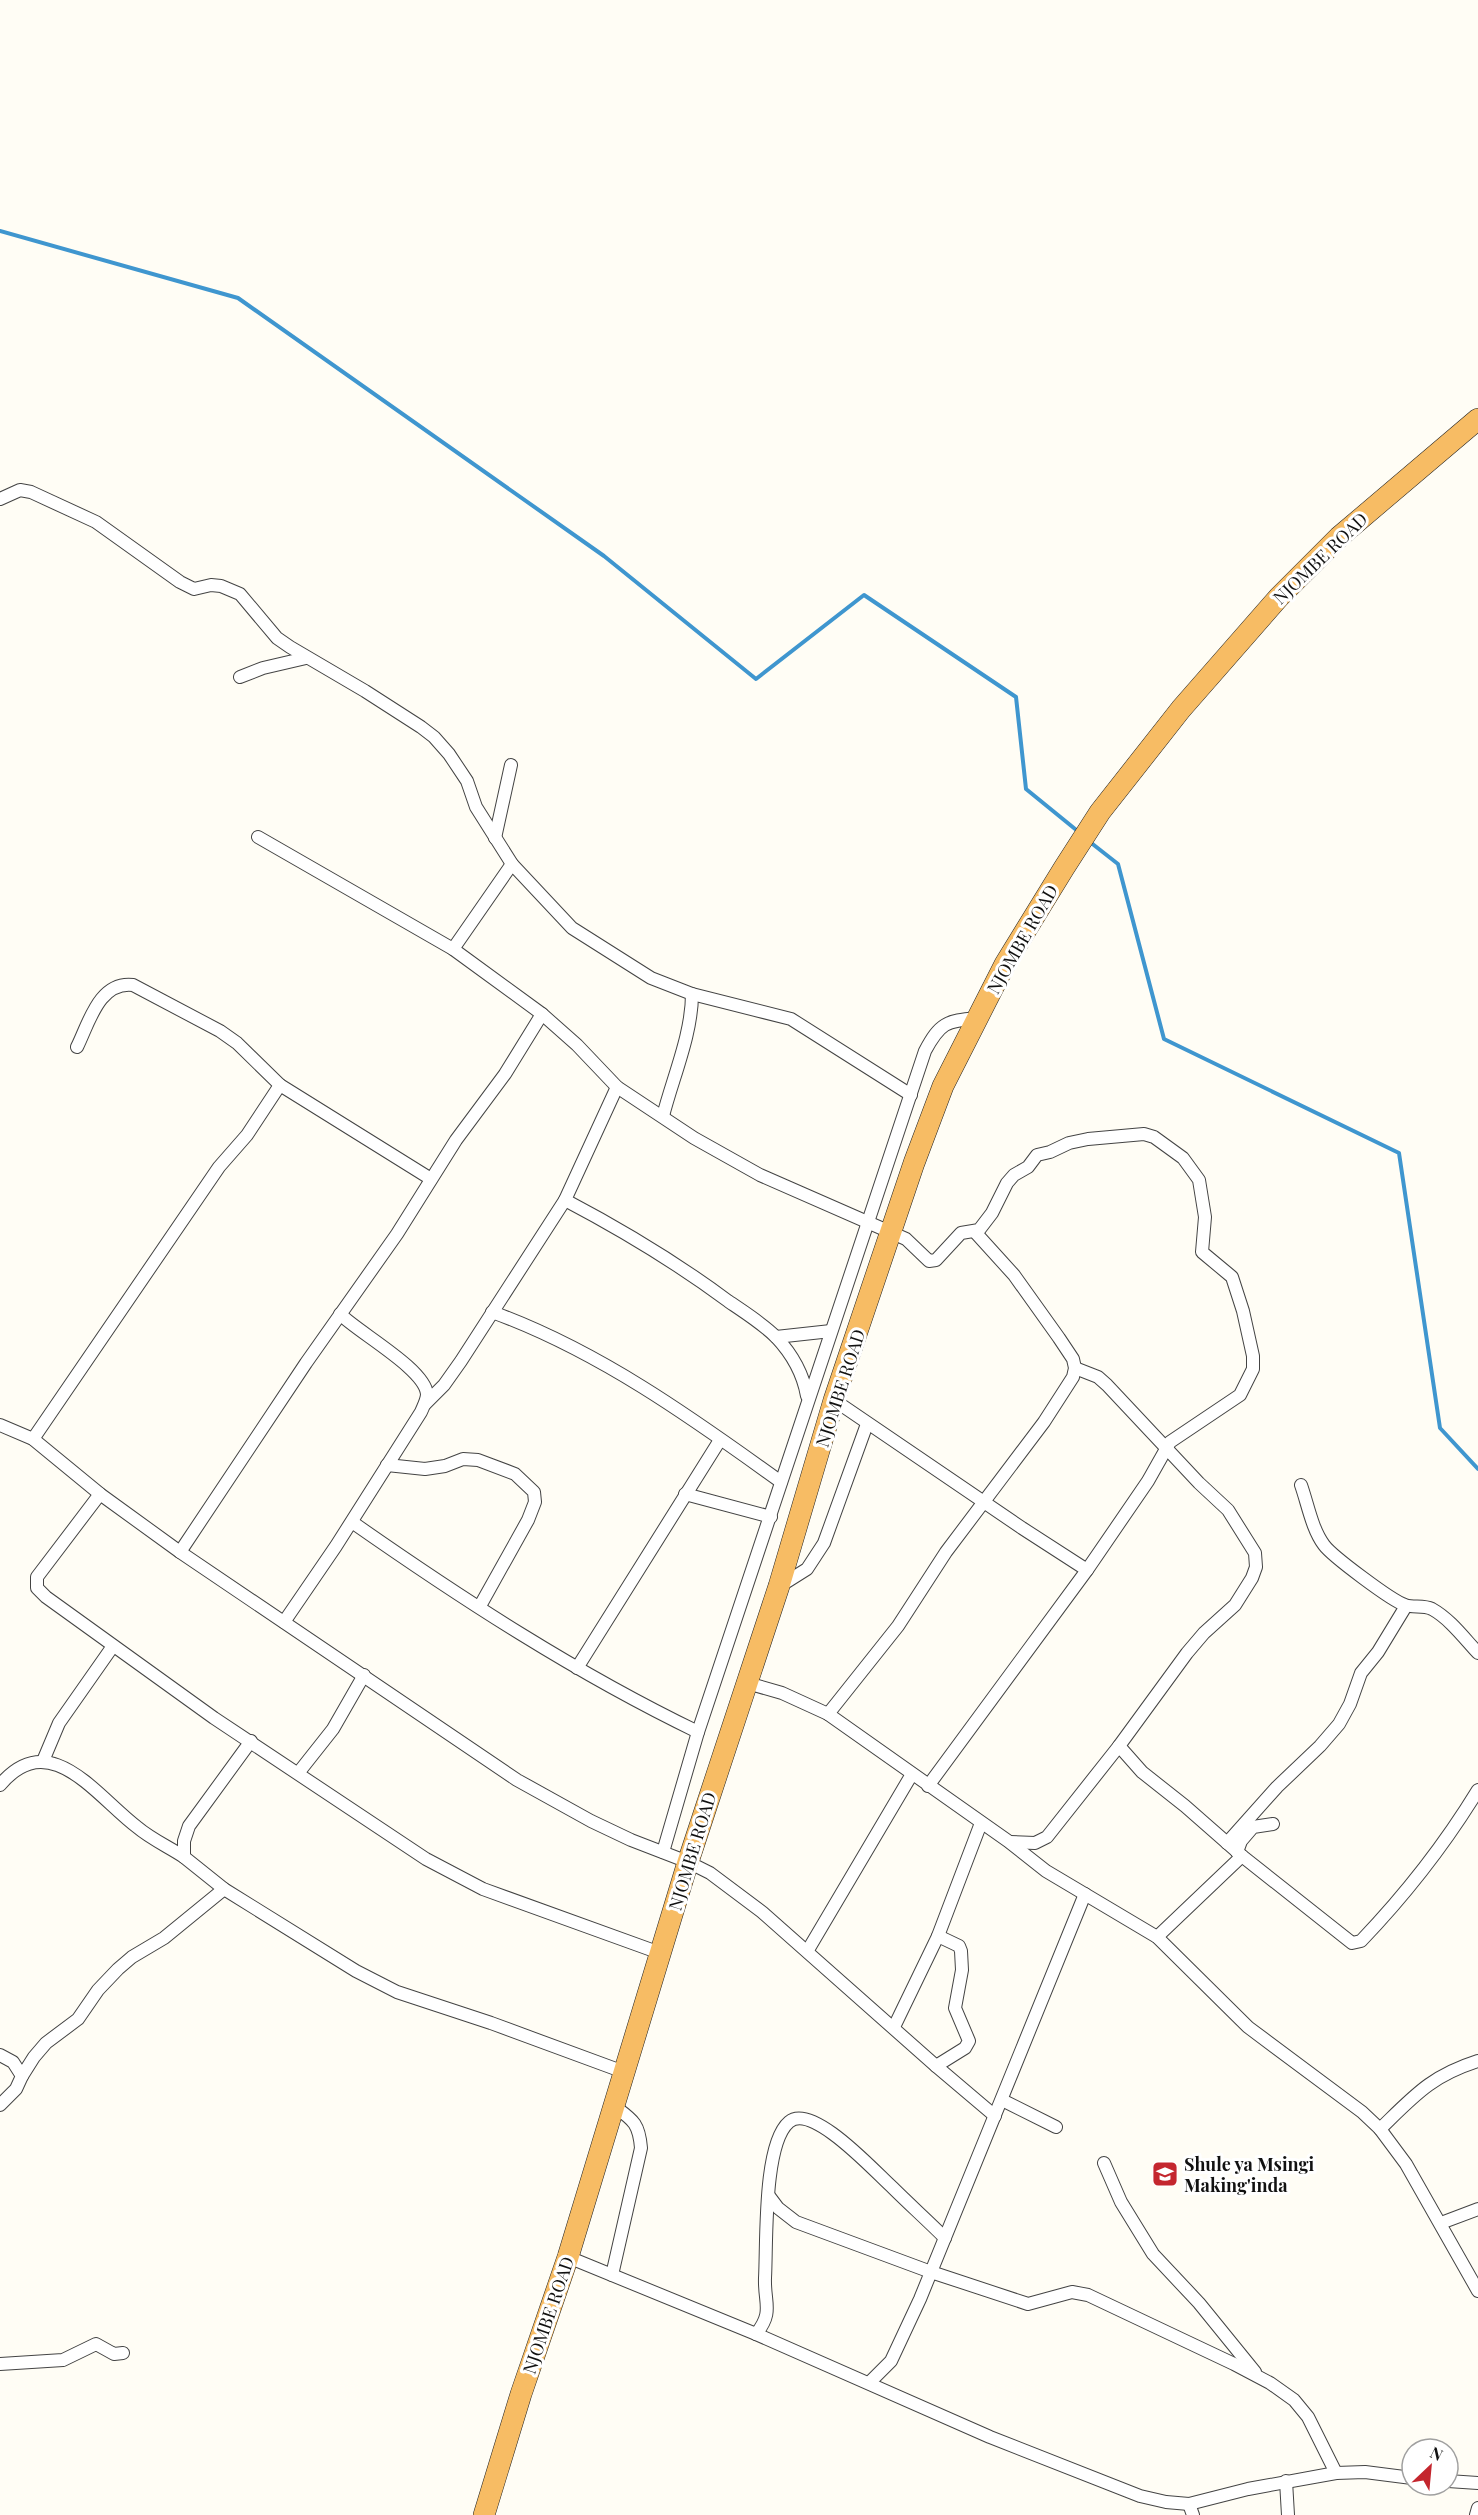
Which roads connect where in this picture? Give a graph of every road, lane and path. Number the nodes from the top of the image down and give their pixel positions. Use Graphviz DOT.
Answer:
graph roads {
  1 [pos="1478,419"];
  2 [pos="0,499"];
  3 [pos="306,658"];
  4 [pos="240,677"];
  5 [pos="511,765"];
  6 [pos="258,837"];
  7 [pos="495,838"];
  8 [pos="512,864"];
  9 [pos="453,949"];
  10 [pos="692,994"];
  11 [pos="542,1014"];
  12 [pos="977,1018"];
  13 [pos="76,1047"];
  14 [pos="280,1085"];
  15 [pos="617,1087"];
  16 [pos="910,1095"];
  17 [pos="663,1116"];
  18 [pos="430,1179"];
  19 [pos="565,1200"];
  20 [pos="869,1224"];
  21 [pos="975,1232"];
  22 [pos="891,1234"];
  23 [pos="492,1312"];
  24 [pos="340,1314"];
  25 [pos="831,1331"];
  26 [pos="776,1337"];
  27 [pos="1075,1368"];
  28 [pos="808,1400"];
  29 [pos="834,1400"];
  30 [pos="425,1404"];
  31 [pos="867,1424"];
  32 [pos="0,1425"];
  33 [pos="33,1439"];
  34 [pos="720,1440"];
  35 [pos="1166,1449"];
  36 [pos="387,1465"];
  37 [pos="782,1482"];
  38 [pos="1301,1485"];
  39 [pos="100,1494"];
  40 [pos="685,1494"];
  41 [pos="983,1502"];
  42 [pos="771,1517"];
  43 [pos="352,1522"];
  44 [pos="180,1552"];
  45 [pos="1087,1570"];
  46 [pos="778,1586"];
  47 [pos="480,1606"];
  48 [pos="1407,1606"];
  49 [pos="284,1622"];
  50 [pos="113,1646"];
  51 [pos="1478,1653"];
  52 [pos="577,1668"];
  53 [pos="364,1676"];
  54 [pos="747,1683"];
  55 [pos="828,1714"];
  56 [pos="698,1732"];
  57 [pos="251,1741"];
  58 [pos="1119,1746"];
  59 [pos="43,1761"];
  60 [pos="299,1772"];
  61 [pos="912,1774"];
  62 [pos="0,1785"];
  63 [pos="928,1786"];
  64 [pos="1478,1790"];
  65 [pos="981,1823"];
  66 [pos="1273,1824"];
  67 [pos="1008,1841"];
  68 [pos="1227,1843"];
  69 [pos="663,1852"];
  70 [pos="1240,1854"];
  71 [pos="184,1857"];
  72 [pos="688,1862"];
  73 [pos="224,1889"];
  74 [pos="1085,1894"];
  75 [pos="938,1936"];
  76 [pos="1157,1937"];
  77 [pos="808,1950"];
  78 [pos="660,1953"];
  79 [pos="894,2027"];
  80 [pos="0,2055"];
  81 [pos="1478,2061"];
  82 [pos="936,2066"];
  83 [pos="624,2072"];
  84 [pos="22,2076"];
  85 [pos="1002,2100"];
  86 [pos="0,2105"];
  87 [pos="614,2106"];
  88 [pos="995,2116"];
  89 [pos="1056,2127"];
  90 [pos="1380,2128"];
  91 [pos="1104,2163"];
  92 [pos="769,2196"];
  93 [pos="1478,2209"];
  94 [pos="1441,2223"];
  95 [pos="945,2238"];
  96 [pos="568,2258"];
  97 [pos="931,2272"];
  98 [pos="612,2275"];
  99 [pos="1478,2291"];
  100 [pos="756,2334"];
  101 [pos="123,2353"];
  102 [pos="0,2364"];
  103 [pos="1259,2377"];
  104 [pos="870,2382"];
  105 [pos="1336,2474"];
  106 [pos="1400,2476"];
  107 [pos="1286,2481"];
  108 [pos="1460,2481"];
  109 [pos="1478,2482"];
  110 [pos="1478,2508"];
  111 [pos="1191,2509"];
  112 [pos="484,2515"];
  113 [pos="1288,2515"];
  114 [pos="1476,2515"];
  1 -- 12 [label="highway, NJOMBE ROAD"];
  2 -- 3 [label="street"];
  3 -- 4 [label="street"];
  3 -- 7 [label="street"];
  5 -- 7 [label="street"];
  6 -- 9 [label="street"];
  7 -- 8 [label="street"];
  8 -- 9 [label="street"];
  8 -- 10 [label="street"];
  9 -- 11 [label="street"];
  10 -- 16 [label="street"];
  10 -- 17 [label="street"];
  11 -- 15 [label="street"];
  11 -- 18 [label="street"];
  12 -- 16 [label="street"];
  12 -- 22 [label="highway, NJOMBE ROAD"];
  13 -- 14 [label="street"];
  14 -- 18 [label="street"];
  14 -- 33 [label="street"];
  15 -- 17 [label="street"];
  15 -- 19 [label="street"];
  16 -- 20 [label="street"];
  17 -- 20 [label="street"];
  18 -- 24 [label="street"];
  19 -- 23 [label="street"];
  19 -- 26 [label="street"];
  20 -- 22 [label="street"];
  20 -- 25 [label="street"];
  21 -- 22 [label="street"];
  21 -- 27 [label="street"];
  21 -- 35 [label="street"];
  22 -- 29 [label="highway, NJOMBE ROAD"];
  23 -- 30 [label="street"];
  23 -- 34 [label="street"];
  24 -- 30 [label="street"];
  24 -- 44 [label="street"];
  25 -- 26 [label="street"];
  25 -- 28 [label="street"];
  26 -- 28 [label="street"];
  27 -- 35 [label="street"];
  27 -- 41 [label="street"];
  28 -- 37 [label="street"];
  29 -- 31 [label="street"];
  29 -- 46 [label="highway, NJOMBE ROAD"];
  30 -- 36 [label="street"];
  31 -- 41 [label="street"];
  31 -- 46 [label="street"];
  32 -- 33 [label="street"];
  33 -- 39 [label="street"];
  34 -- 37 [label="street"];
  34 -- 40 [label="street"];
  35 -- 45 [label="street"];
  35 -- 58 [label="street"];
  36 -- 43 [label="street"];
  36 -- 47 [label="street"];
  37 -- 42 [label="street"];
  38 -- 48 [label="street"];
  39 -- 44 [label="street"];
  39 -- 50 [label="street"];
  40 -- 42 [label="street"];
  40 -- 52 [label="street"];
  41 -- 45 [label="street"];
  41 -- 55 [label="street"];
  42 -- 56 [label="street"];
  43 -- 47 [label="street"];
  43 -- 49 [label="street"];
  44 -- 49 [label="street"];
  45 -- 63 [label="street"];
  46 -- 54 [label="highway, NJOMBE ROAD"];
  47 -- 52 [label="street"];
  48 -- 51 [label="street"];
  48 -- 68 [label="street"];
  49 -- 53 [label="street"];
  50 -- 57 [label="street"];
  50 -- 59 [label="street"];
  52 -- 56 [label="street"];
  53 -- 60 [label="street"];
  53 -- 69 [label="street"];
  54 -- 55 [label="street"];
  54 -- 72 [label="highway, NJOMBE ROAD"];
  55 -- 61 [label="street"];
  56 -- 69 [label="street"];
  57 -- 60 [label="street"];
  57 -- 71 [label="street"];
  58 -- 67 [label="street"];
  58 -- 68 [label="street"];
  59 -- 62 [label="street"];
  59 -- 71 [label="street"];
  60 -- 78 [label="street"];
  61 -- 63 [label="street"];
  61 -- 77 [label="street"];
  63 -- 65 [label="street"];
  64 -- 70 [label="street"];
  65 -- 67 [label="street"];
  65 -- 75 [label="street"];
  66 -- 70 [label="street"];
  67 -- 74 [label="street"];
  68 -- 70 [label="street"];
  69 -- 72 [label="street"];
  70 -- 76 [label="street"];
  71 -- 73 [label="street"];
  72 -- 77 [label="street"];
  72 -- 78 [label="highway, NJOMBE ROAD"];
  73 -- 83 [label="street"];
  73 -- 84 [label="street"];
  74 -- 76 [label="street"];
  74 -- 85 [label="street"];
  75 -- 79 [label="street"];
  75 -- 82 [label="street"];
  76 -- 90 [label="street"];
  77 -- 79 [label="street"];
  78 -- 83 [label="highway, NJOMBE ROAD"];
  79 -- 82 [label="street"];
  80 -- 84 [label="street"];
  81 -- 90 [label="street"];
  82 -- 88 [label="street"];
  83 -- 87 [label="highway, NJOMBE ROAD"];
  84 -- 86 [label="street"];
  85 -- 88 [label="street"];
  85 -- 89 [label="street"];
  87 -- 96 [label="highway, NJOMBE ROAD"];
  87 -- 98 [label="street"];
  88 -- 95 [label="street"];
  90 -- 94 [label="street"];
  91 -- 103 [label="street"];
  92 -- 95 [label="street"];
  92 -- 97 [label="street"];
  92 -- 100 [label="street"];
  93 -- 94 [label="street"];
  94 -- 99 [label="street"];
  95 -- 97 [label="street"];
  96 -- 98 [label="street"];
  96 -- 112 [label="highway, NJOMBE ROAD"];
  97 -- 103 [label="street"];
  97 -- 104 [label="street"];
  98 -- 100 [label="street"];
  100 -- 104 [label="street"];
  101 -- 102 [label="street"];
  103 -- 105 [label="street"];
  104 -- 111 [label="street"];
  105 -- 106 [label="street"];
  105 -- 107 [label="street"];
  107 -- 111 [label="street"];
  107 -- 113 [label="street"];
  108 -- 109 [label="street"];
  110 -- 114 [label="street"];
}
